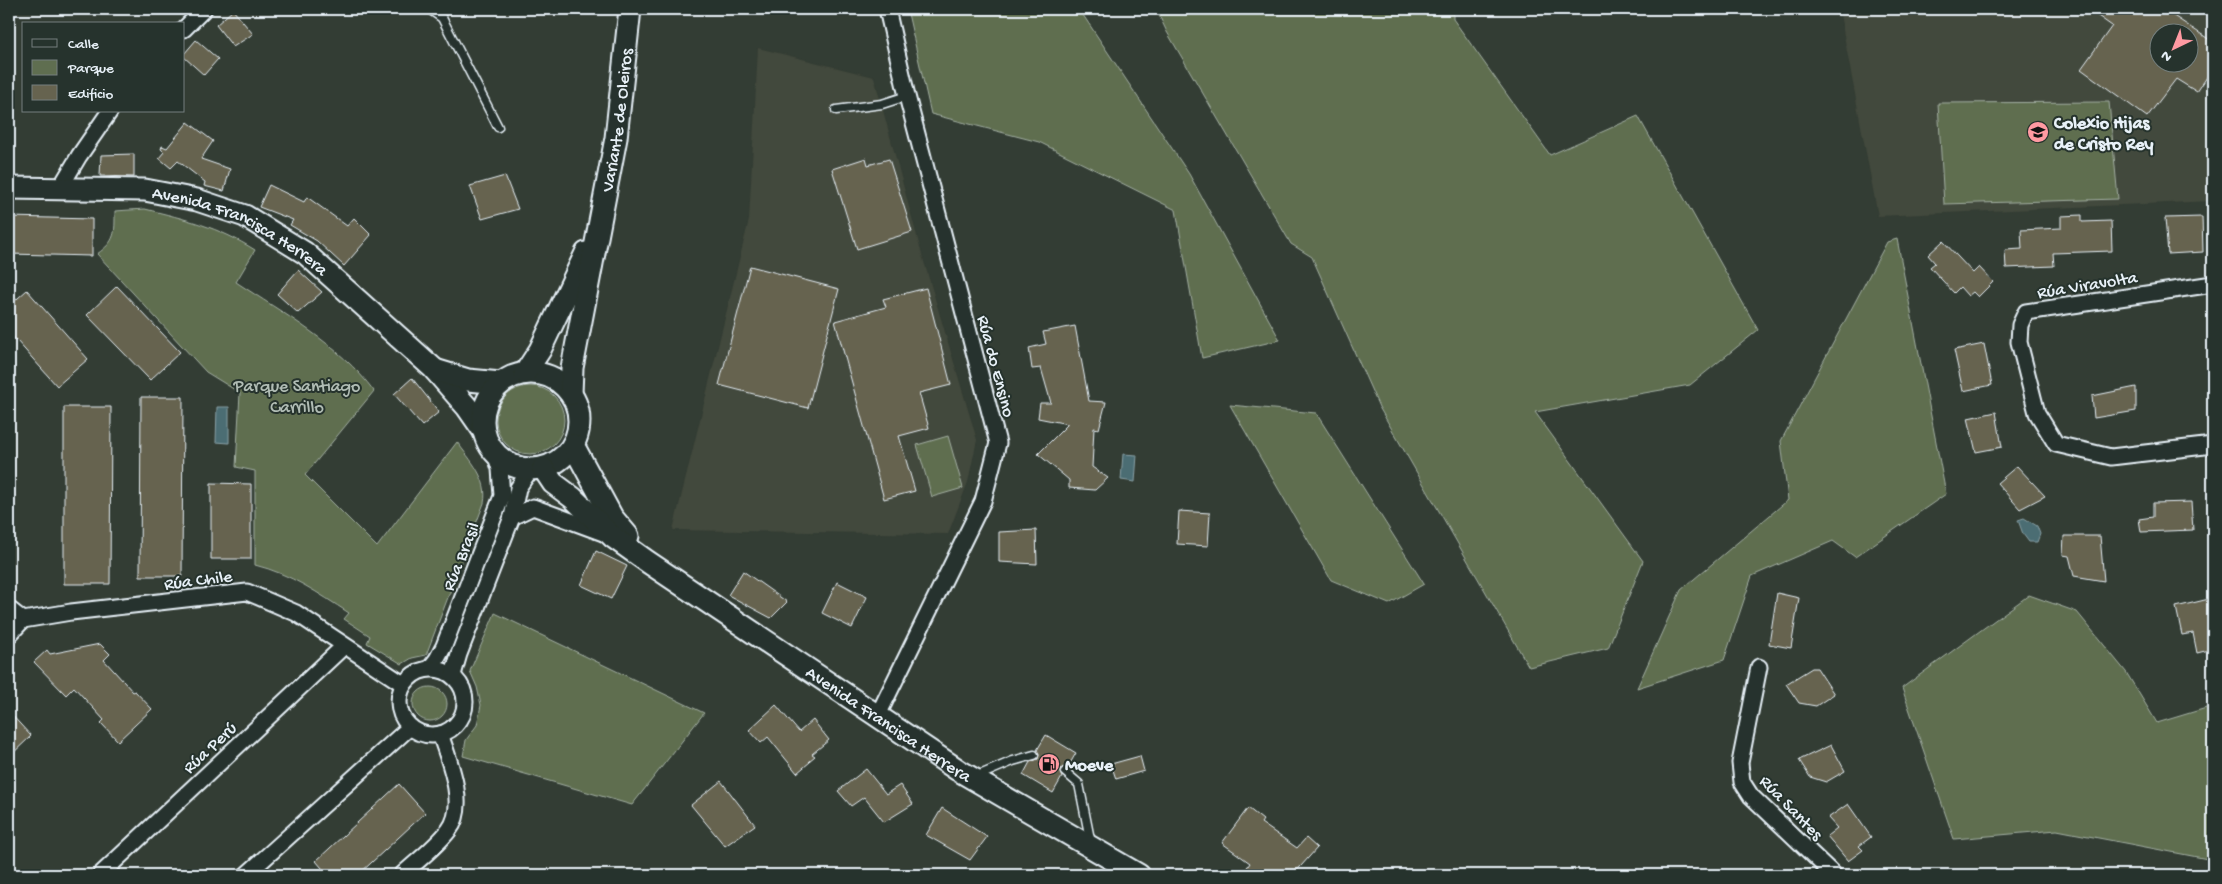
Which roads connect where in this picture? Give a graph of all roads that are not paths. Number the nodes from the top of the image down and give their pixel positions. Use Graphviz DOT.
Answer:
graph roads {
  1 [pos="204,9"];
  2 [pos="429,9"];
  3 [pos="630,9"];
  4 [pos="887,9"];
  5 [pos="185,28"];
  6 [pos="907,96"];
  7 [pos="836,110"];
  8 [pos="109,112"];
  9 [pos="498,127"];
  10 [pos="9,188"];
  11 [pos="60,188"];
  12 [pos="597,230"];
  13 [pos="2213,284"];
  14 [pos="434,369"];
  15 [pos="525,373"];
  16 [pos="501,383"];
  17 [pos="571,394"];
  18 [pos="483,430"];
  19 [pos="573,445"];
  20 [pos="2213,445"];
  21 [pos="495,453"];
  22 [pos="536,469"];
  23 [pos="512,517"];
  24 [pos="613,537"];
  25 [pos="648,562"];
  26 [pos="9,609"];
  27 [pos="23,620"];
  28 [pos="9,635"];
  29 [pos="344,646"];
  30 [pos="1759,667"];
  31 [pos="430,668"];
  32 [pos="453,676"];
  33 [pos="404,684"];
  34 [pos="878,715"];
  35 [pos="410,727"];
  36 [pos="440,734"];
  37 [pos="1034,755"];
  38 [pos="1065,772"];
  39 [pos="973,778"];
  40 [pos="1092,848"];
  41 [pos="1111,870"];
  42 [pos="100,875"];
  43 [pos="246,875"];
  44 [pos="402,875"];
  45 [pos="1139,875"];
  46 [pos="1834,875"];
  1 -- 5 [label="street"];
  2 -- 9 [label="lane"];
  3 -- 12 [label="street, Variante de Oleiros"];
  4 -- 6 [label="street, Rúa do Ensino"];
  6 -- 7 [label="lane"];
  6 -- 34 [label="street, Rúa do Ensino"];
  8 -- 11 [label="street"];
  10 -- 11 [label="street, Avenida Francisca Herrera"];
  11 -- 14 [label="street, Avenida Francisca Herrera"];
  12 -- 15 [label="street, Variante de Oleiros"];
  12 -- 17 [label="street, Variante de Oleiros"];
  13 -- 20 [label="street, Rúa Viravolta"];
  14 -- 16 [label="street, Avenida Francisca Herrera"];
  14 -- 18 [label="street, Avenida Francisca Herrera"];
  15 -- 16 [label="street"];
  15 -- 17 [label="street"];
  16 -- 18 [label="street"];
  17 -- 19 [label="street"];
  18 -- 21 [label="street"];
  19 -- 22 [label="street"];
  19 -- 25 [label="street, Avenida Francisca Herrera"];
  21 -- 22 [label="street"];
  21 -- 31 [label="street, Rúa Brasil"];
  22 -- 23 [label="street, Rúa Brasil"];
  22 -- 24 [label="street, Avenida Francisca Herrera"];
  23 -- 24 [label="street, Avenida Francisca Herrera"];
  23 -- 32 [label="street, Rúa Brasil"];
  24 -- 25 [label="street, Avenida Francisca Herrera"];
  25 -- 34 [label="street, Avenida Francisca Herrera"];
  26 -- 27 [label="street"];
  27 -- 28 [label="street"];
  27 -- 29 [label="street, Rúa Chile"];
  29 -- 33 [label="street, Rúa Chile"];
  29 -- 42 [label="street, Rúa Perú"];
  30 -- 46 [label="street, Rúa Santes"];
  31 -- 32 [label="street"];
  31 -- 33 [label="street"];
  32 -- 36 [label="street"];
  33 -- 35 [label="street"];
  34 -- 39 [label="street, Avenida Francisca Herrera"];
  35 -- 36 [label="street"];
  35 -- 43 [label="street"];
  36 -- 44 [label="street"];
  37 -- 39 [label="lane"];
  38 -- 40 [label="lane"];
  39 -- 40 [label="street, Avenida Francisca Herrera"];
  40 -- 41 [label="street, Avenida Francisca Herrera"];
  41 -- 45 [label="street, Avenida Francisca Herrera"];
}
